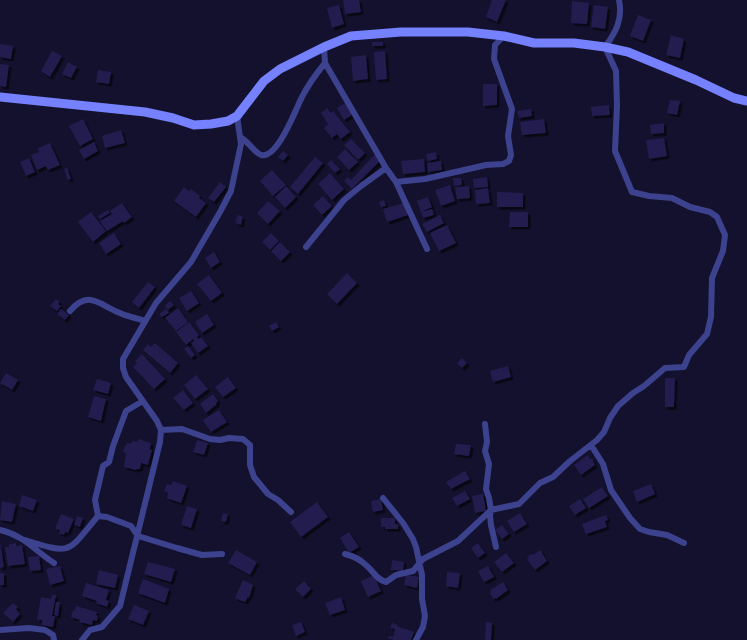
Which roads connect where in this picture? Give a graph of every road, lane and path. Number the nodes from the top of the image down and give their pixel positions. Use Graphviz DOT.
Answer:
graph roads {
  1 [pos="620,0"];
  2 [pos="504,36"];
  3 [pos="324,47"];
  4 [pos="605,47"];
  5 [pos="325,63"];
  6 [pos="0,97"];
  7 [pos="747,101"];
  8 [pos="237,116"];
  9 [pos="240,137"];
  10 [pos="386,168"];
  11 [pos="396,182"];
  12 [pos="306,247"];
  13 [pos="427,249"];
  14 [pos="70,311"];
  15 [pos="145,321"];
  16 [pos="143,400"];
  17 [pos="485,424"];
  18 [pos="161,430"];
  19 [pos="591,445"];
  20 [pos="383,498"];
  21 [pos="491,510"];
  22 [pos="291,512"];
  23 [pos="98,516"];
  24 [pos="0,530"];
  25 [pos="138,536"];
  26 [pos="24,540"];
  27 [pos="684,542"];
  28 [pos="496,546"];
  29 [pos="222,554"];
  30 [pos="345,554"];
  31 [pos="54,563"];
  32 [pos="419,563"];
  33 [pos="0,630"];
  34 [pos="54,640"];
  35 [pos="82,640"];
  36 [pos="416,640"];
  1 -- 4 [label="street"];
  2 -- 3 [label="street"];
  2 -- 4 [label="street"];
  2 -- 11 [label="street"];
  3 -- 5 [label="street"];
  3 -- 8 [label="street"];
  4 -- 7 [label="street"];
  4 -- 19 [label="street"];
  5 -- 9 [label="street"];
  5 -- 10 [label="street"];
  6 -- 8 [label="street"];
  8 -- 9 [label="street"];
  9 -- 15 [label="street"];
  10 -- 11 [label="street"];
  10 -- 12 [label="street"];
  11 -- 13 [label="street"];
  14 -- 15 [label="street"];
  15 -- 16 [label="street"];
  16 -- 18 [label="street"];
  16 -- 23 [label="street"];
  17 -- 21 [label="street"];
  18 -- 22 [label="street"];
  18 -- 25 [label="street"];
  19 -- 21 [label="street"];
  19 -- 27 [label="street"];
  20 -- 32 [label="street"];
  21 -- 28 [label="street"];
  21 -- 32 [label="street"];
  23 -- 25 [label="street"];
  23 -- 26 [label="street"];
  24 -- 26 [label="street"];
  25 -- 29 [label="street"];
  25 -- 35 [label="street"];
  26 -- 31 [label="street"];
  30 -- 32 [label="street"];
  32 -- 36 [label="street"];
  33 -- 34 [label="street"];
}
